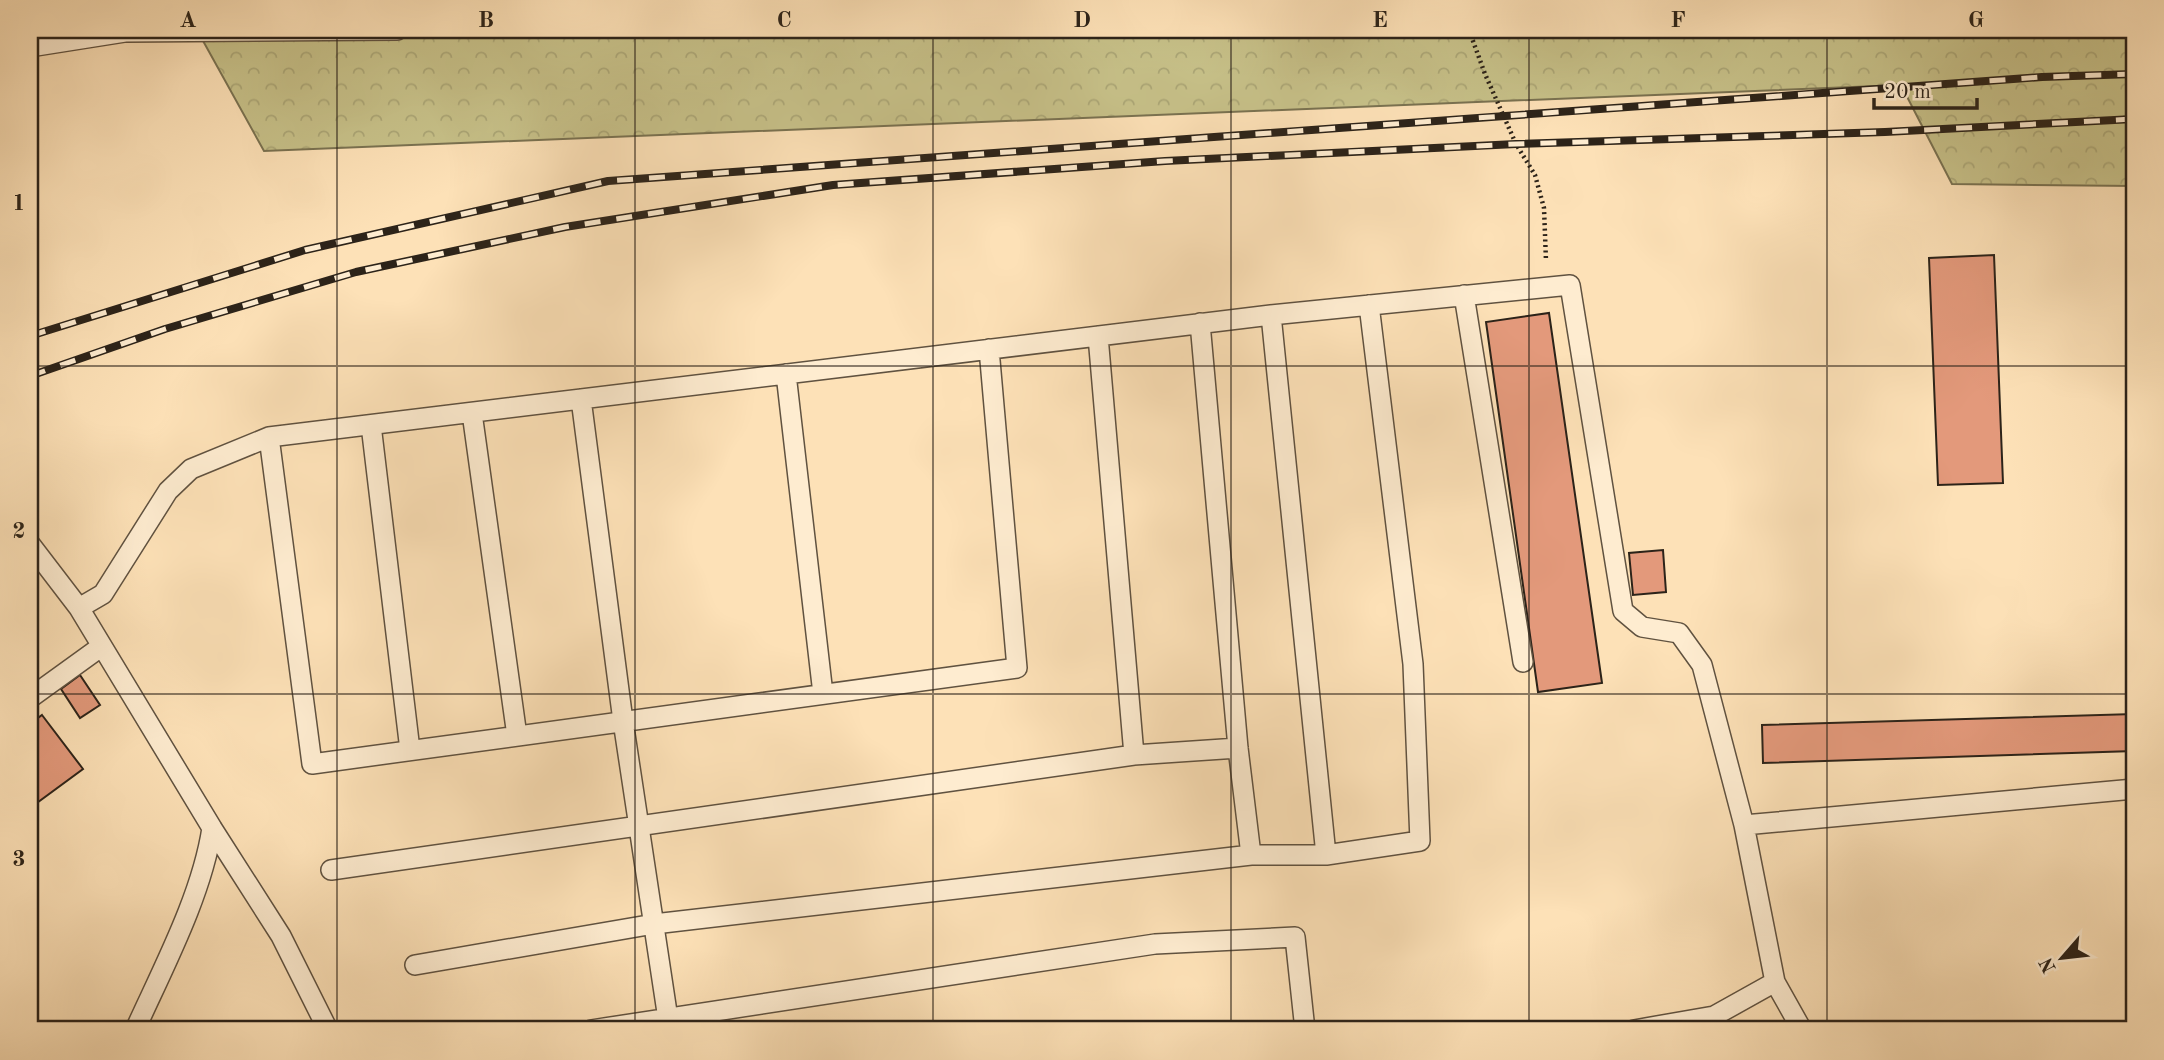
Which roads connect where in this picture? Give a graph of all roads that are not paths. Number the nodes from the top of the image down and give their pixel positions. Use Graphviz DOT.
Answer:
graph roads {
  1 [pos="397,30"];
  2 [pos="30,47"];
  3 [pos="1464,295"];
  4 [pos="1369,305"];
  5 [pos="1271,315"];
  6 [pos="1200,323"];
  7 [pos="1098,336"];
  8 [pos="989,349"];
  9 [pos="786,374"];
  10 [pos="580,399"];
  11 [pos="472,413"];
  12 [pos="371,425"];
  13 [pos="269,437"];
  14 [pos="30,544"];
  15 [pos="79,608"];
  16 [pos="102,646"];
  17 [pos="1523,662"];
  18 [pos="823,694"];
  19 [pos="30,698"];
  20 [pos="623,722"];
  21 [pos="517,736"];
  22 [pos="1238,748"];
  23 [pos="410,750"];
  24 [pos="1134,755"];
  25 [pos="2134,789"];
  26 [pos="638,824"];
  27 [pos="1744,825"];
  28 [pos="212,828"];
  29 [pos="1251,855"];
  30 [pos="1326,855"];
  31 [pos="331,870"];
  32 [pos="654,925"];
  33 [pos="415,965"];
  34 [pos="1775,982"];
  35 [pos="668,1019"];
  36 [pos="689,1024"];
  37 [pos="135,1030"];
  38 [pos="328,1030"];
  39 [pos="591,1030"];
  40 [pos="1305,1030"];
  41 [pos="1634,1030"];
  42 [pos="1802,1030"];
  1 -- 2 [label="lane"];
  3 -- 4 [label="lane"];
  3 -- 17 [label="lane"];
  3 -- 27 [label="lane"];
  4 -- 5 [label="lane"];
  4 -- 30 [label="lane"];
  5 -- 6 [label="lane"];
  5 -- 30 [label="lane"];
  6 -- 7 [label="lane"];
  6 -- 22 [label="lane"];
  7 -- 8 [label="lane"];
  7 -- 24 [label="lane"];
  8 -- 9 [label="lane"];
  8 -- 18 [label="lane"];
  9 -- 10 [label="lane"];
  9 -- 18 [label="lane"];
  10 -- 11 [label="lane"];
  10 -- 20 [label="lane"];
  11 -- 12 [label="lane"];
  11 -- 21 [label="lane"];
  12 -- 13 [label="lane"];
  12 -- 23 [label="lane"];
  13 -- 15 [label="lane"];
  13 -- 23 [label="lane"];
  14 -- 15 [label="lane"];
  15 -- 16 [label="lane"];
  16 -- 19 [label="lane"];
  16 -- 28 [label="lane"];
  18 -- 20 [label="lane"];
  20 -- 21 [label="lane"];
  20 -- 26 [label="lane"];
  21 -- 23 [label="lane"];
  22 -- 24 [label="lane"];
  22 -- 29 [label="lane"];
  24 -- 26 [label="lane"];
  25 -- 27 [label="lane"];
  26 -- 31 [label="lane"];
  26 -- 32 [label="lane"];
  27 -- 34 [label="lane"];
  28 -- 37 [label="lane"];
  28 -- 38 [label="lane"];
  29 -- 30 [label="lane"];
  29 -- 32 [label="lane"];
  32 -- 33 [label="lane"];
  32 -- 35 [label="lane"];
  34 -- 41 [label="lane"];
  34 -- 42 [label="lane"];
  35 -- 36 [label="lane"];
  35 -- 39 [label="lane"];
  36 -- 40 [label="lane"];
}
